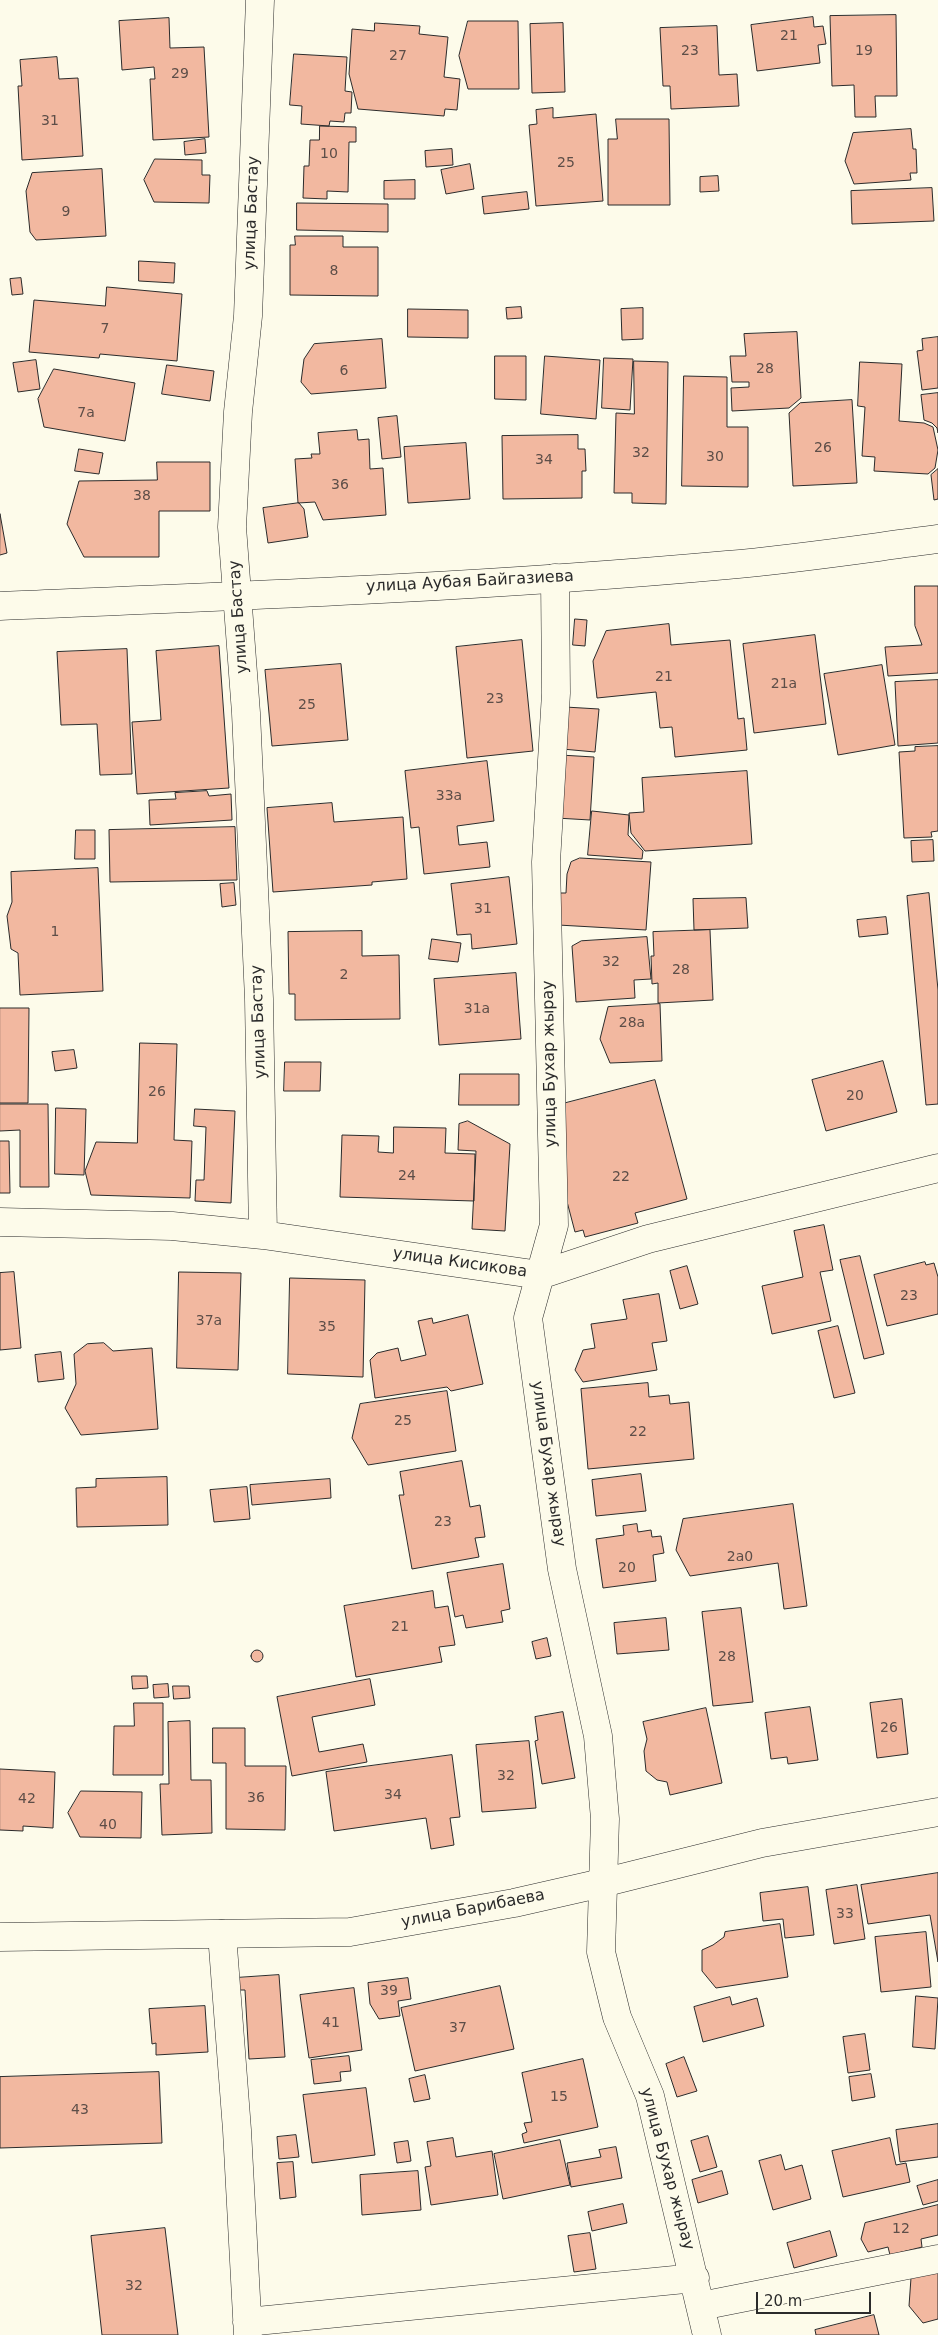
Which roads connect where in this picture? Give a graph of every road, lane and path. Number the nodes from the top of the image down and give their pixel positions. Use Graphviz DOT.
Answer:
graph roads {
  1 [pos="260,0"];
  2 [pos="938,539"];
  3 [pos="555,578"];
  4 [pos="236,596"];
  5 [pos="0,606"];
  6 [pos="938,1168"];
  7 [pos="0,1222"];
  8 [pos="263,1235"];
  9 [pos="540,1275"];
  10 [pos="938,1812"];
  11 [pos="602,1884"];
  12 [pos="222,1934"];
  13 [pos="0,1937"];
  14 [pos="938,2260"];
  15 [pos="695,2278"];
  16 [pos="700,2306"];
  17 [pos="248,2329"];
  18 [pos="707,2335"];
  1 -- 4 [label="street, улица Бастау"];
  2 -- 3 [label="street, улица Аубая Байгазиева"];
  3 -- 4 [label="street, улица Аубая Байгазиева"];
  3 -- 9 [label="street, улица Бухар жырау"];
  4 -- 5 [label="street, улица Аубая Байгазиева"];
  4 -- 8 [label="street, улица Бастау"];
  6 -- 9 [label="street, улица Кисикова"];
  7 -- 8 [label="street, улица Кисикова"];
  8 -- 9 [label="street, улица Кисикова"];
  9 -- 11 [label="street, улица Бухар жырау"];
  10 -- 11 [label="street, улица Барибаева"];
  11 -- 12 [label="street, улица Барибаева"];
  11 -- 15 [label="street, улица Бухар жырау"];
  12 -- 13 [label="street, улица Барибаева"];
  12 -- 17 [label="street"];
  14 -- 16 [label="street"];
  15 -- 16 [label="street, улица Бухар жырау"];
  15 -- 17 [label="street"];
  16 -- 18 [label="street, улица Бухар жырау"];
}
